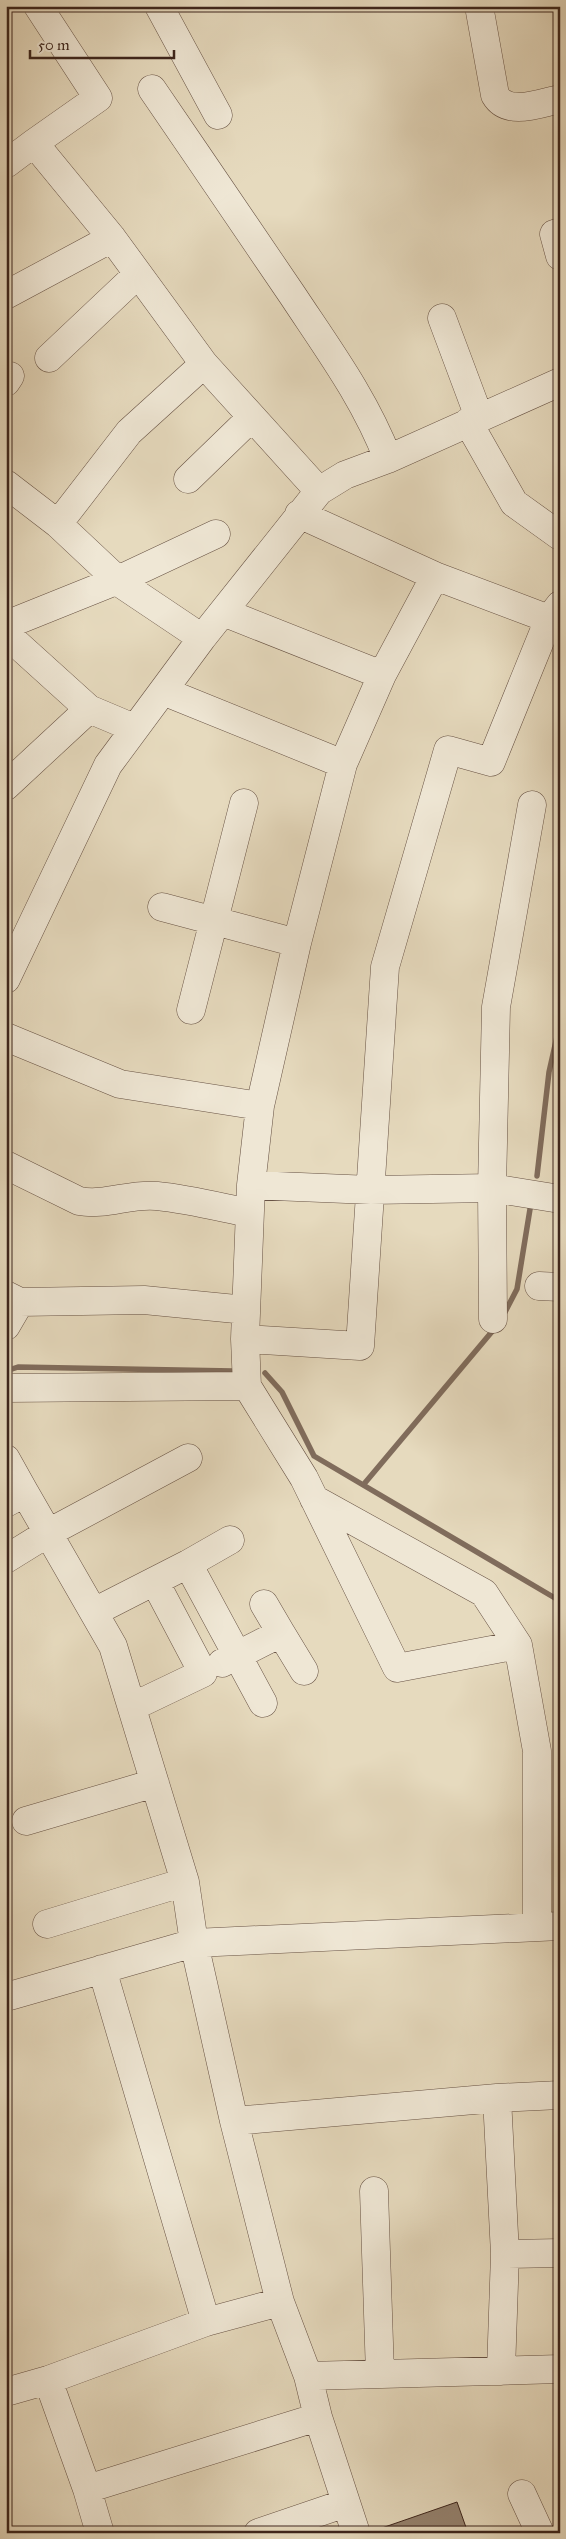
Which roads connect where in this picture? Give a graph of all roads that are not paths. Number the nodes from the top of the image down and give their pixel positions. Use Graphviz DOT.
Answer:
graph roads {
  1 [pos="38,6"];
  2 [pos="159,6"];
  3 [pos="479,6"];
  4 [pos="152,89"];
  5 [pos="560,99"];
  6 [pos="218,115"];
  7 [pos="34,143"];
  8 [pos="6,164"];
  9 [pos="560,232"];
  10 [pos="112,238"];
  11 [pos="560,256"];
  12 [pos="138,274"];
  13 [pos="6,295"];
  14 [pos="442,318"];
  15 [pos="49,358"];
  16 [pos="204,364"];
  17 [pos="560,382"];
  18 [pos="252,417"];
  19 [pos="473,420"];
  20 [pos="388,459"];
  21 [pos="188,479"];
  22 [pos="6,484"];
  23 [pos="319,491"];
  24 [pos="299,514"];
  25 [pos="58,524"];
  26 [pos="216,534"];
  27 [pos="560,536"];
  28 [pos="435,576"];
  29 [pos="118,580"];
  30 [pos="557,609"];
  31 [pos="223,612"];
  32 [pos="6,625"];
  33 [pos="6,634"];
  34 [pos="202,638"];
  35 [pos="382,674"];
  36 [pos="163,691"];
  37 [pos="89,708"];
  38 [pos="134,728"];
  39 [pos="343,764"];
  40 [pos="6,786"];
  41 [pos="244,803"];
  42 [pos="532,806"];
  43 [pos="162,907"];
  44 [pos="212,920"];
  45 [pos="16,932"];
  46 [pos="297,943"];
  47 [pos="6,979"];
  48 [pos="191,1010"];
  49 [pos="6,1037"];
  50 [pos="260,1106"];
  51 [pos="6,1165"];
  52 [pos="251,1185"];
  53 [pos="492,1188"];
  54 [pos="371,1190"];
  55 [pos="560,1200"];
  56 [pos="250,1212"];
  57 [pos="13,1299"];
  58 [pos="246,1310"];
  59 [pos="492,1319"];
  60 [pos="6,1326"];
  61 [pos="245,1339"];
  62 [pos="246,1386"];
  63 [pos="6,1388"];
  64 [pos="188,1458"];
  65 [pos="6,1460"];
  66 [pos="16,1498"];
  67 [pos="314,1499"];
  68 [pos="48,1533"];
  69 [pos="230,1540"];
  70 [pos="6,1559"];
  71 [pos="188,1564"];
  72 [pos="155,1582"];
  73 [pos="264,1604"];
  74 [pos="94,1612"];
  75 [pos="281,1633"];
  76 [pos="518,1645"];
  77 [pos="238,1656"];
  78 [pos="304,1671"];
  79 [pos="203,1673"];
  80 [pos="263,1703"];
  81 [pos="132,1707"];
  82 [pos="548,1750"];
  83 [pos="155,1783"];
  84 [pos="26,1821"];
  85 [pos="185,1882"];
  86 [pos="48,1924"];
  87 [pos="548,1927"];
  88 [pos="194,1942"];
  89 [pos="102,1969"];
  90 [pos="6,1997"];
  91 [pos="560,2095"];
  92 [pos="497,2098"];
  93 [pos="234,2122"];
  94 [pos="374,2191"];
  95 [pos="505,2254"];
  96 [pos="560,2254"];
  97 [pos="280,2302"];
  98 [pos="206,2322"];
  99 [pos="560,2369"];
  100 [pos="501,2370"];
  101 [pos="380,2374"];
  102 [pos="308,2376"];
  103 [pos="48,2380"];
  104 [pos="6,2392"];
  105 [pos="318,2417"];
  106 [pos="87,2489"];
  107 [pos="522,2494"];
  108 [pos="346,2503"];
  109 [pos="100,2533"];
  110 [pos="258,2533"];
  111 [pos="356,2533"];
  112 [pos="540,2533"];
  1 -- 7 [label="street"];
  2 -- 6 [label="street"];
  3 -- 5 [label="street"];
  4 -- 20 [label="street"];
  7 -- 8 [label="street"];
  7 -- 10 [label="street"];
  9 -- 11 [label="street"];
  10 -- 12 [label="street"];
  10 -- 13 [label="street"];
  12 -- 15 [label="street"];
  12 -- 16 [label="street"];
  14 -- 19 [label="street"];
  16 -- 18 [label="street"];
  16 -- 25 [label="street"];
  17 -- 19 [label="street"];
  18 -- 21 [label="street"];
  18 -- 23 [label="street"];
  19 -- 20 [label="street"];
  19 -- 27 [label="street"];
  20 -- 23 [label="street"];
  22 -- 25 [label="street"];
  23 -- 24 [label="street"];
  24 -- 28 [label="street"];
  24 -- 31 [label="street"];
  25 -- 29 [label="street"];
  26 -- 29 [label="street"];
  28 -- 30 [label="street"];
  28 -- 35 [label="street"];
  29 -- 32 [label="street"];
  29 -- 34 [label="street"];
  30 -- 54 [label="street"];
  31 -- 34 [label="street"];
  31 -- 35 [label="street"];
  33 -- 37 [label="street"];
  34 -- 36 [label="street"];
  35 -- 39 [label="street"];
  36 -- 38 [label="street"];
  36 -- 39 [label="street"];
  37 -- 38 [label="street"];
  37 -- 40 [label="street"];
  38 -- 45 [label="street"];
  39 -- 46 [label="street"];
  41 -- 44 [label="street"];
  42 -- 53 [label="street"];
  43 -- 44 [label="street"];
  44 -- 46 [label="street"];
  44 -- 48 [label="street"];
  45 -- 47 [label="street"];
  46 -- 50 [label="street"];
  49 -- 50 [label="street"];
  50 -- 52 [label="street"];
  51 -- 56 [label="street"];
  52 -- 54 [label="street"];
  52 -- 56 [label="street"];
  53 -- 54 [label="street"];
  53 -- 55 [label="street"];
  53 -- 59 [label="street"];
  54 -- 61 [label="street"];
  56 -- 58 [label="street"];
  57 -- 58 [label="street"];
  57 -- 60 [label="street"];
  58 -- 61 [label="street"];
  61 -- 62 [label="street"];
  62 -- 63 [label="street"];
  62 -- 67 [label="street"];
  64 -- 68 [label="street"];
  65 -- 66 [label="street"];
  66 -- 68 [label="street"];
  67 -- 76 [label="street"];
  67 -- 76 [label="street"];
  68 -- 70 [label="street"];
  68 -- 74 [label="street"];
  69 -- 71 [label="street"];
  71 -- 72 [label="street"];
  71 -- 77 [label="street"];
  72 -- 74 [label="street"];
  72 -- 79 [label="street"];
  73 -- 75 [label="street"];
  74 -- 81 [label="street"];
  75 -- 77 [label="street"];
  75 -- 78 [label="street"];
  76 -- 82 [label="street"];
  77 -- 79 [label="street"];
  77 -- 80 [label="street"];
  79 -- 81 [label="street"];
  81 -- 83 [label="street"];
  82 -- 87 [label="street"];
  83 -- 84 [label="street"];
  83 -- 85 [label="street"];
  85 -- 86 [label="street"];
  85 -- 88 [label="street"];
  87 -- 88 [label="street"];
  88 -- 89 [label="street"];
  88 -- 93 [label="street"];
  89 -- 90 [label="street"];
  89 -- 98 [label="street"];
  91 -- 92 [label="street"];
  92 -- 93 [label="street"];
  92 -- 95 [label="street"];
  93 -- 97 [label="street"];
  94 -- 101 [label="street"];
  95 -- 96 [label="street"];
  95 -- 100 [label="street"];
  97 -- 98 [label="street"];
  97 -- 102 [label="street"];
  98 -- 103 [label="street"];
  99 -- 100 [label="street"];
  100 -- 101 [label="street"];
  101 -- 102 [label="street"];
  102 -- 105 [label="street"];
  103 -- 104 [label="street"];
  103 -- 106 [label="street"];
  105 -- 106 [label="street"];
  105 -- 108 [label="street"];
  106 -- 109 [label="street"];
  107 -- 112 [label="street"];
  108 -- 110 [label="street"];
  108 -- 111 [label="street"];
}
